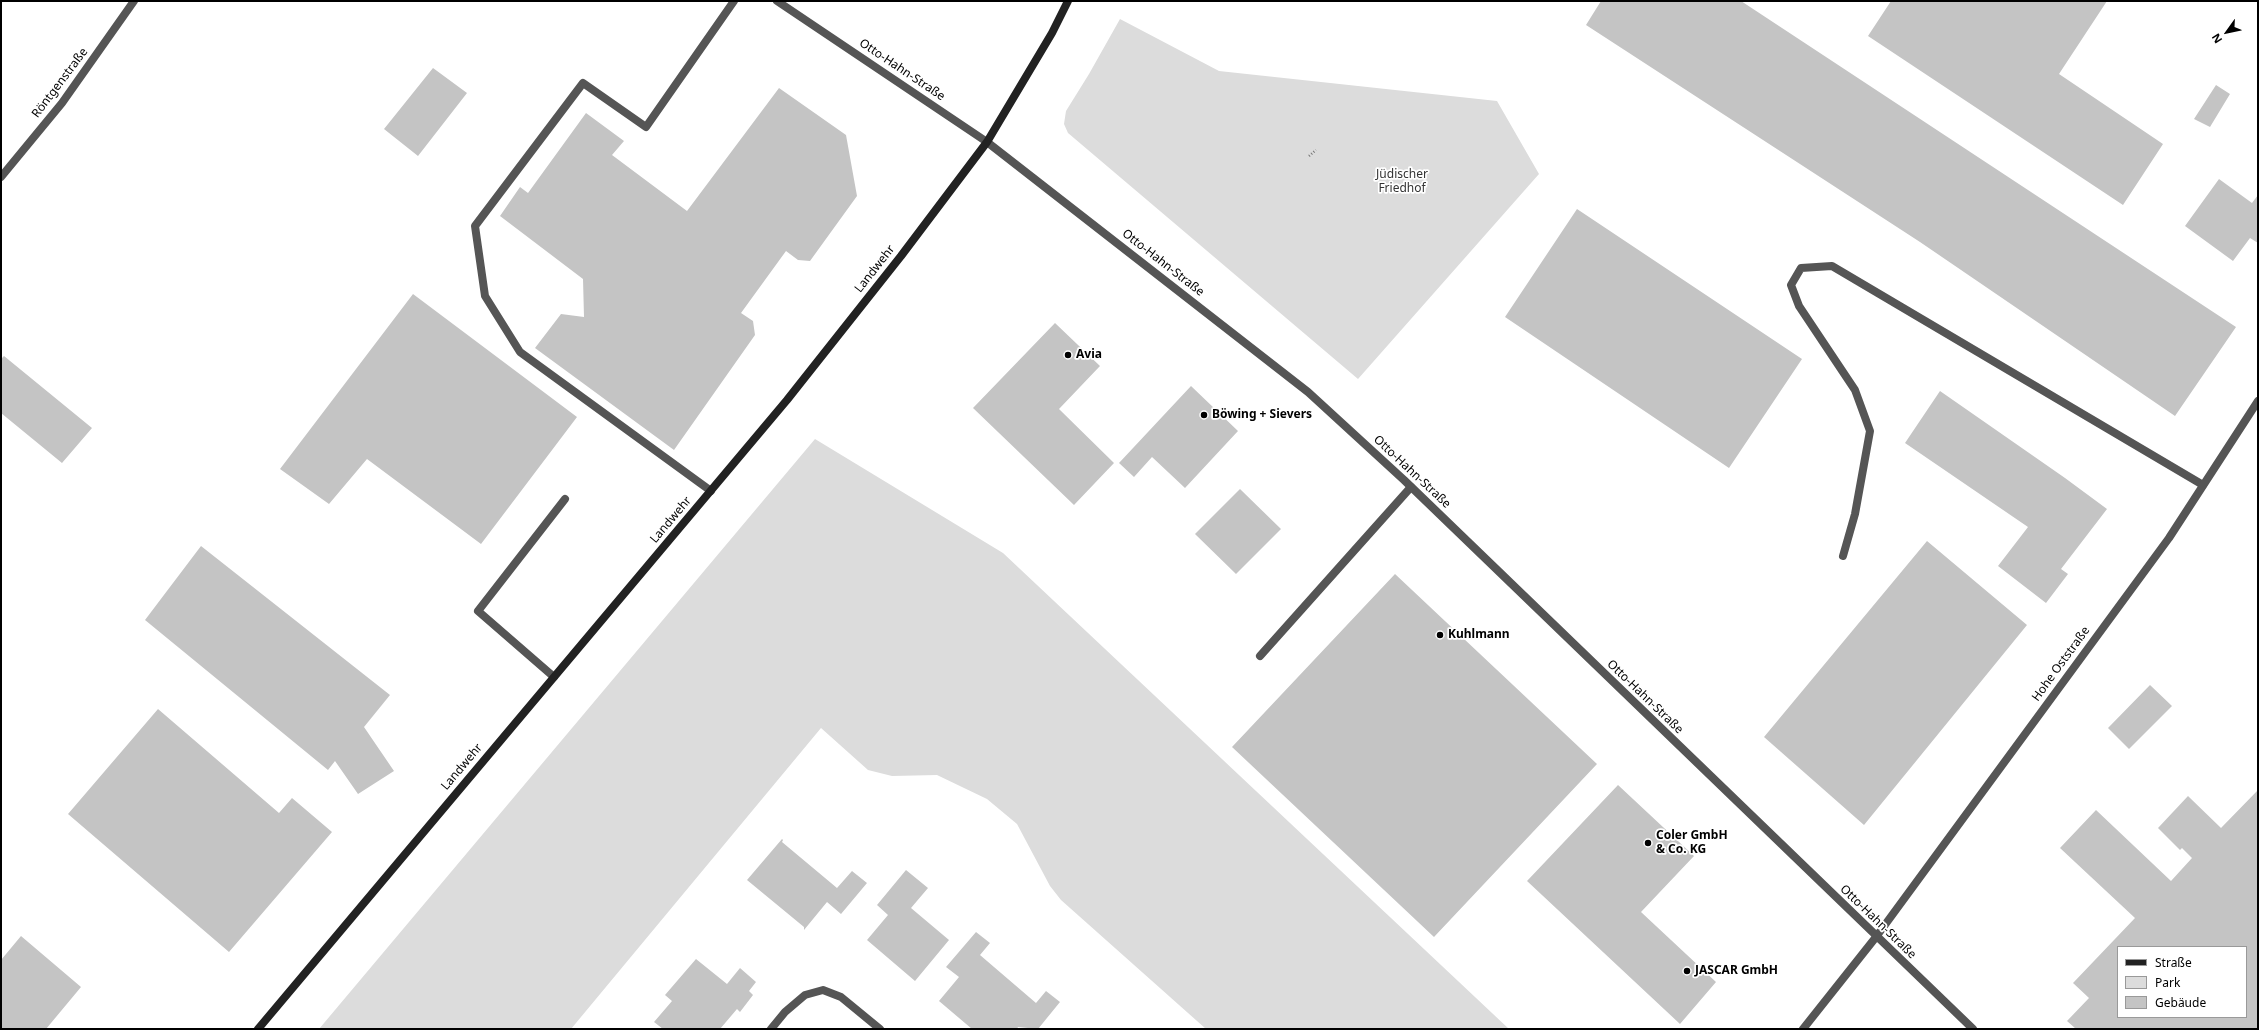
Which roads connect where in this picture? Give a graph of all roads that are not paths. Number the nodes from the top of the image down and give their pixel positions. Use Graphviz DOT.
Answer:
graph roads {
  1 [pos="134,1"];
  2 [pos="734,1"];
  3 [pos="777,1"];
  4 [pos="1068,1"];
  5 [pos="987,142"];
  6 [pos="1,177"];
  7 [pos="2258,401"];
  8 [pos="2203,485"];
  9 [pos="1411,487"];
  10 [pos="711,491"];
  11 [pos="565,499"];
  12 [pos="1843,556"];
  13 [pos="1260,656"];
  14 [pos="554,677"];
  15 [pos="1876,937"];
  16 [pos="258,1029"];
  17 [pos="771,1029"];
  18 [pos="880,1029"];
  19 [pos="1803,1029"];
  20 [pos="1973,1029"];
  1 -- 6 [label="street, Röntgenstraße"];
  2 -- 10 [label="street"];
  3 -- 5 [label="street, Otto-Hahn-Straße"];
  4 -- 5 [label="main road, Landwehr"];
  5 -- 9 [label="street, Otto-Hahn-Straße"];
  5 -- 10 [label="main road, Landwehr"];
  7 -- 8 [label="street, Hohe Oststraße"];
  8 -- 12 [label="street"];
  8 -- 15 [label="street, Hohe Oststraße"];
  9 -- 13 [label="street"];
  9 -- 15 [label="street, Otto-Hahn-Straße"];
  10 -- 14 [label="main road, Landwehr"];
  11 -- 14 [label="street"];
  14 -- 16 [label="main road, Landwehr"];
  15 -- 19 [label="street, Hohe Oststraße"];
  15 -- 20 [label="street, Otto-Hahn-Straße"];
  17 -- 18 [label="street"];
}
